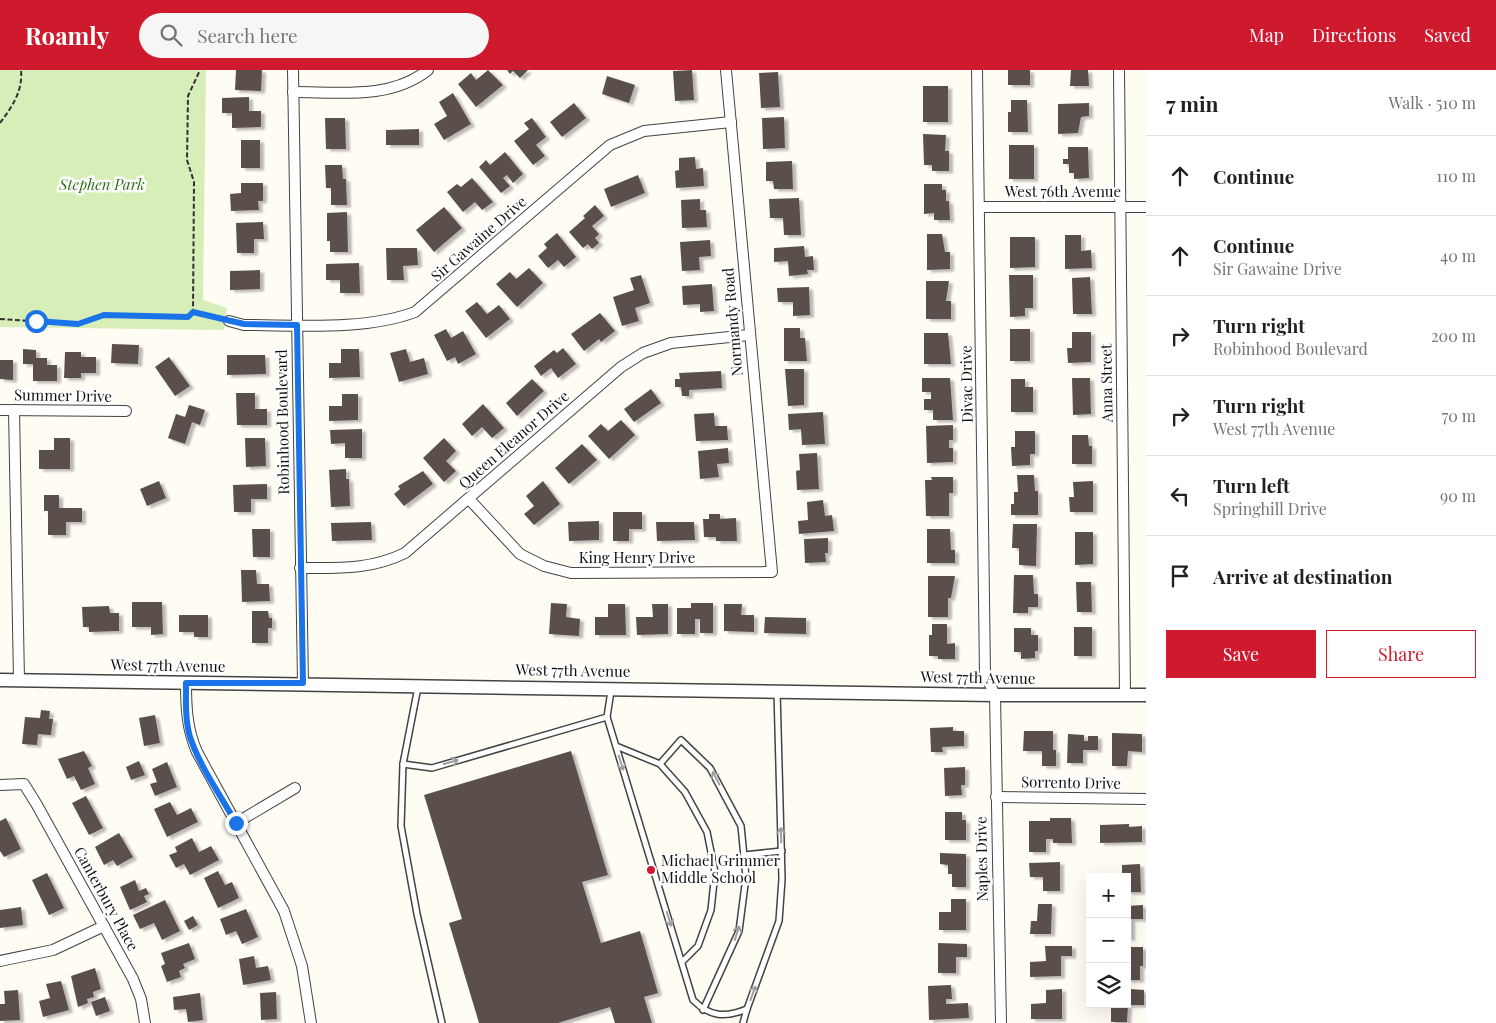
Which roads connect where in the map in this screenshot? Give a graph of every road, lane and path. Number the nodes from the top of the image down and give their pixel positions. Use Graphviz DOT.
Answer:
graph roads {
  1 [pos="22,70"];
  2 [pos="200,70"];
  3 [pos="293,70"];
  4 [pos="428,70"];
  5 [pos="726,70"];
  6 [pos="977,70"];
  7 [pos="1119,70"];
  8 [pos="293,92"];
  9 [pos="731,122"];
  10 [pos="0,123"];
  11 [pos="980,207"];
  12 [pos="1120,207"];
  13 [pos="1146,207"];
  14 [pos="193,312"];
  15 [pos="0,319"];
  16 [pos="229,321"];
  17 [pos="297,325"];
  18 [pos="749,335"];
  19 [pos="0,410"];
  20 [pos="14,410"];
  21 [pos="126,411"];
  22 [pos="469,500"];
  23 [pos="300,568"];
  24 [pos="772,572"];
  25 [pos="0,680"];
  26 [pos="19,680"];
  27 [pos="186,683"];
  28 [pos="303,683"];
  29 [pos="418,684"];
  30 [pos="612,688"];
  31 [pos="777,691"];
  32 [pos="995,695"];
  33 [pos="1125,695"];
  34 [pos="1146,695"];
  35 [pos="607,716"];
  36 [pos="616,746"];
  37 [pos="404,764"];
  38 [pos="660,764"];
  39 [pos="0,785"];
  40 [pos="295,788"];
  41 [pos="996,797"];
  42 [pos="1146,799"];
  43 [pos="236,823"];
  44 [pos="782,851"];
  45 [pos="744,856"];
  46 [pos="104,926"];
  47 [pos="0,961"];
  48 [pos="682,962"];
  49 [pos="703,1010"];
  50 [pos="747,1010"];
  51 [pos="145,1023"];
  52 [pos="311,1023"];
  53 [pos="442,1023"];
  54 [pos="743,1023"];
  55 [pos="1001,1023"];
  1 -- 10 [label="path"];
  2 -- 14 [label="path"];
  3 -- 8 [label="street, Robinhood Boulevard"];
  4 -- 8 [label="street"];
  5 -- 9 [label="street, Normandy Road"];
  6 -- 11 [label="street, Divac Drive"];
  7 -- 12 [label="street, Anna Street"];
  8 -- 17 [label="street, Robinhood Boulevard"];
  9 -- 17 [label="street, Sir Gawaine Drive"];
  9 -- 18 [label="street, Normandy Road"];
  11 -- 12 [label="street, West 76th Avenue"];
  11 -- 32 [label="street, Divac Drive"];
  12 -- 13 [label="street, West 76th Avenue"];
  12 -- 33 [label="street, Anna Street"];
  14 -- 15 [label="path"];
  14 -- 16 [label="path"];
  16 -- 17 [label="street, Sir Gawaine Drive"];
  17 -- 23 [label="street, Robinhood Boulevard"];
  18 -- 22 [label="street, Queen Eleanor Drive"];
  18 -- 24 [label="street, Normandy Road"];
  19 -- 20 [label="street, Summer Drive"];
  20 -- 21 [label="street, Summer Drive"];
  20 -- 26 [label="street"];
  22 -- 23 [label="street, Queen Eleanor Drive"];
  22 -- 24 [label="street, King Henry Drive"];
  23 -- 28 [label="street, Robinhood Boulevard"];
  25 -- 26 [label="street, West 77th Avenue"];
  26 -- 27 [label="street, West 77th Avenue"];
  27 -- 28 [label="street, West 77th Avenue"];
  27 -- 43 [label="street"];
  28 -- 29 [label="street, West 77th Avenue"];
  29 -- 30 [label="street, West 77th Avenue"];
  29 -- 37 [label="lane"];
  30 -- 31 [label="street, West 77th Avenue"];
  30 -- 35 [label="lane"];
  31 -- 32 [label="street, West 77th Avenue"];
  44 -- 31 [label="lane, one-way"];
  32 -- 33 [label="street, West 77th Avenue"];
  32 -- 41 [label="street, Naples Drive"];
  33 -- 34 [label="street, West 77th Avenue"];
  35 -- 36 [label="lane"];
  37 -- 35 [label="lane, one-way"];
  36 -- 38 [label="lane"];
  36 -- 48 [label="lane, one-way"];
  37 -- 53 [label="lane"];
  45 -- 38 [label="lane, one-way"];
  38 -- 48 [label="lane"];
  39 -- 46 [label="street, Canterbury Place"];
  40 -- 43 [label="street"];
  41 -- 42 [label="street, Sorrento Drive"];
  41 -- 55 [label="street, Naples Drive"];
  43 -- 52 [label="street"];
  44 -- 45 [label="lane"];
  50 -- 44 [label="lane, one-way"];
  49 -- 45 [label="lane, one-way"];
  46 -- 47 [label="street"];
  46 -- 51 [label="street, Canterbury Place"];
  48 -- 49 [label="lane"];
  49 -- 50 [label="lane"];
  50 -- 54 [label="lane"];
}
